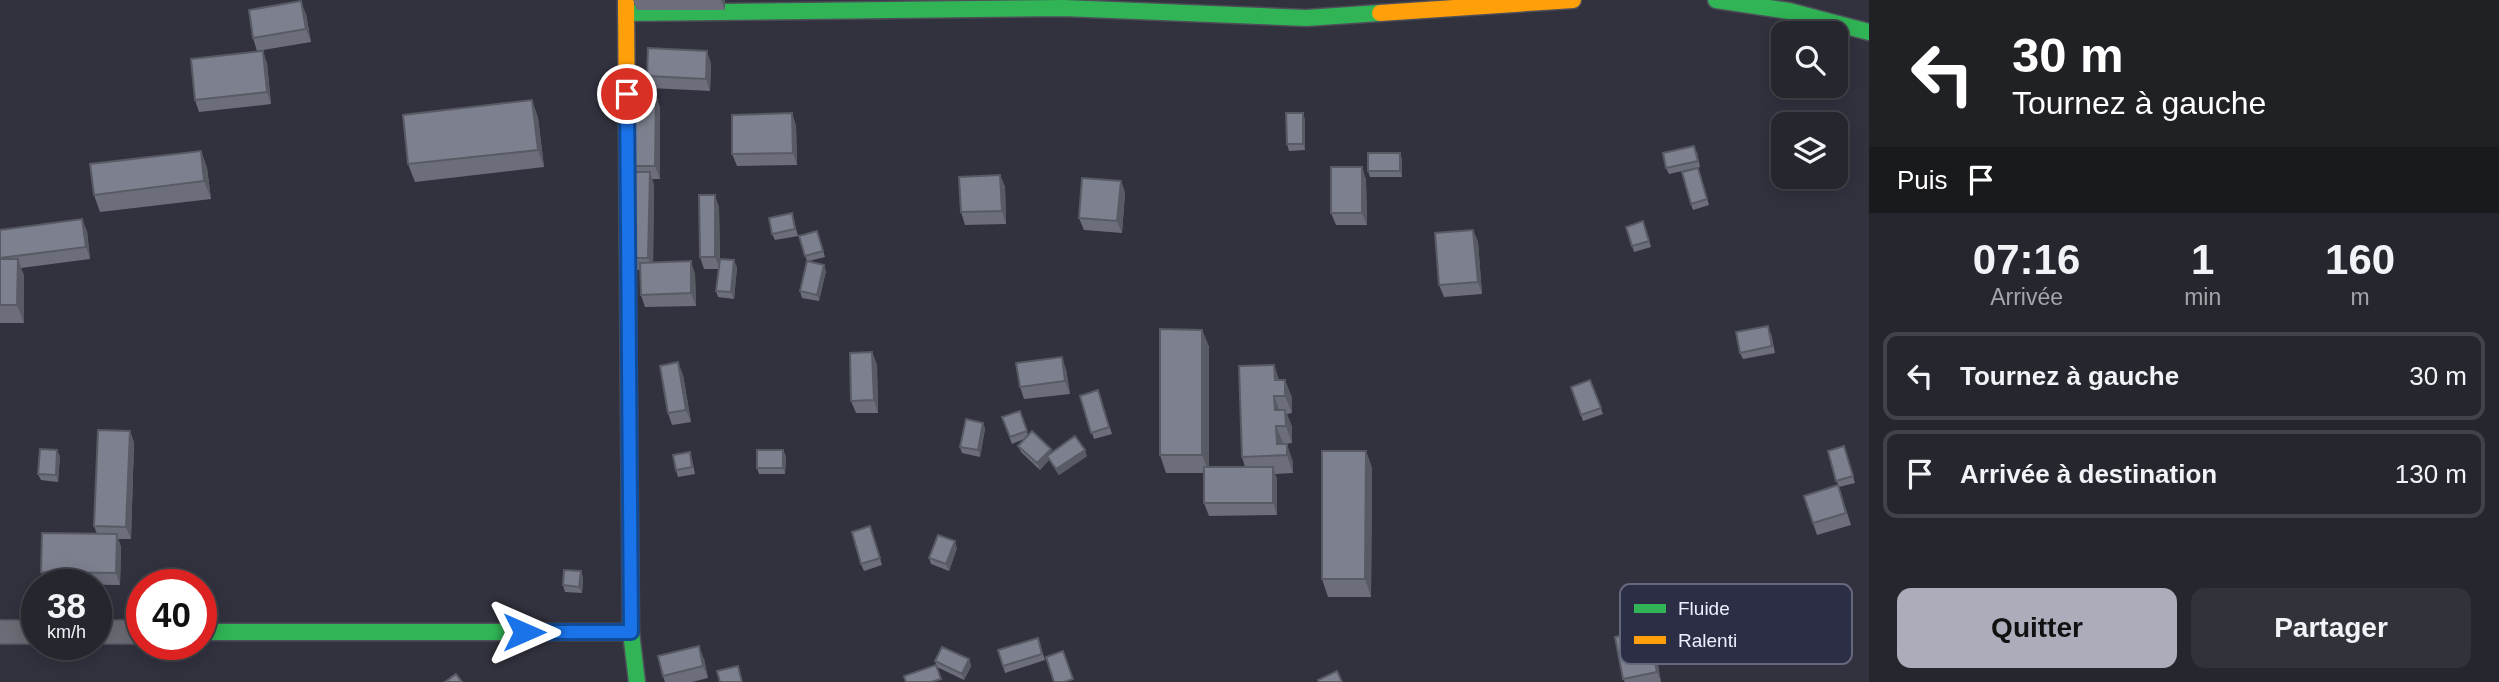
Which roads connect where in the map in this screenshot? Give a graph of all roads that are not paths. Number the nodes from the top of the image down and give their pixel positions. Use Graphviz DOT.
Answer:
graph roads {
  1 [pos="1573,0"];
  2 [pos="1716,0"];
  3 [pos="626,6"];
  4 [pos="1869,33"];
  5 [pos="0,632"];
  6 [pos="21,632"];
  7 [pos="217,632"];
  8 [pos="631,632"];
  9 [pos="637,682"];
  1 -- 3 [label="street"];
  2 -- 4 [label="street"];
  3 -- 8 [label="street"];
  5 -- 6 [label="street"];
  7 -- 8 [label="street"];
  8 -- 9 [label="street"];
}
